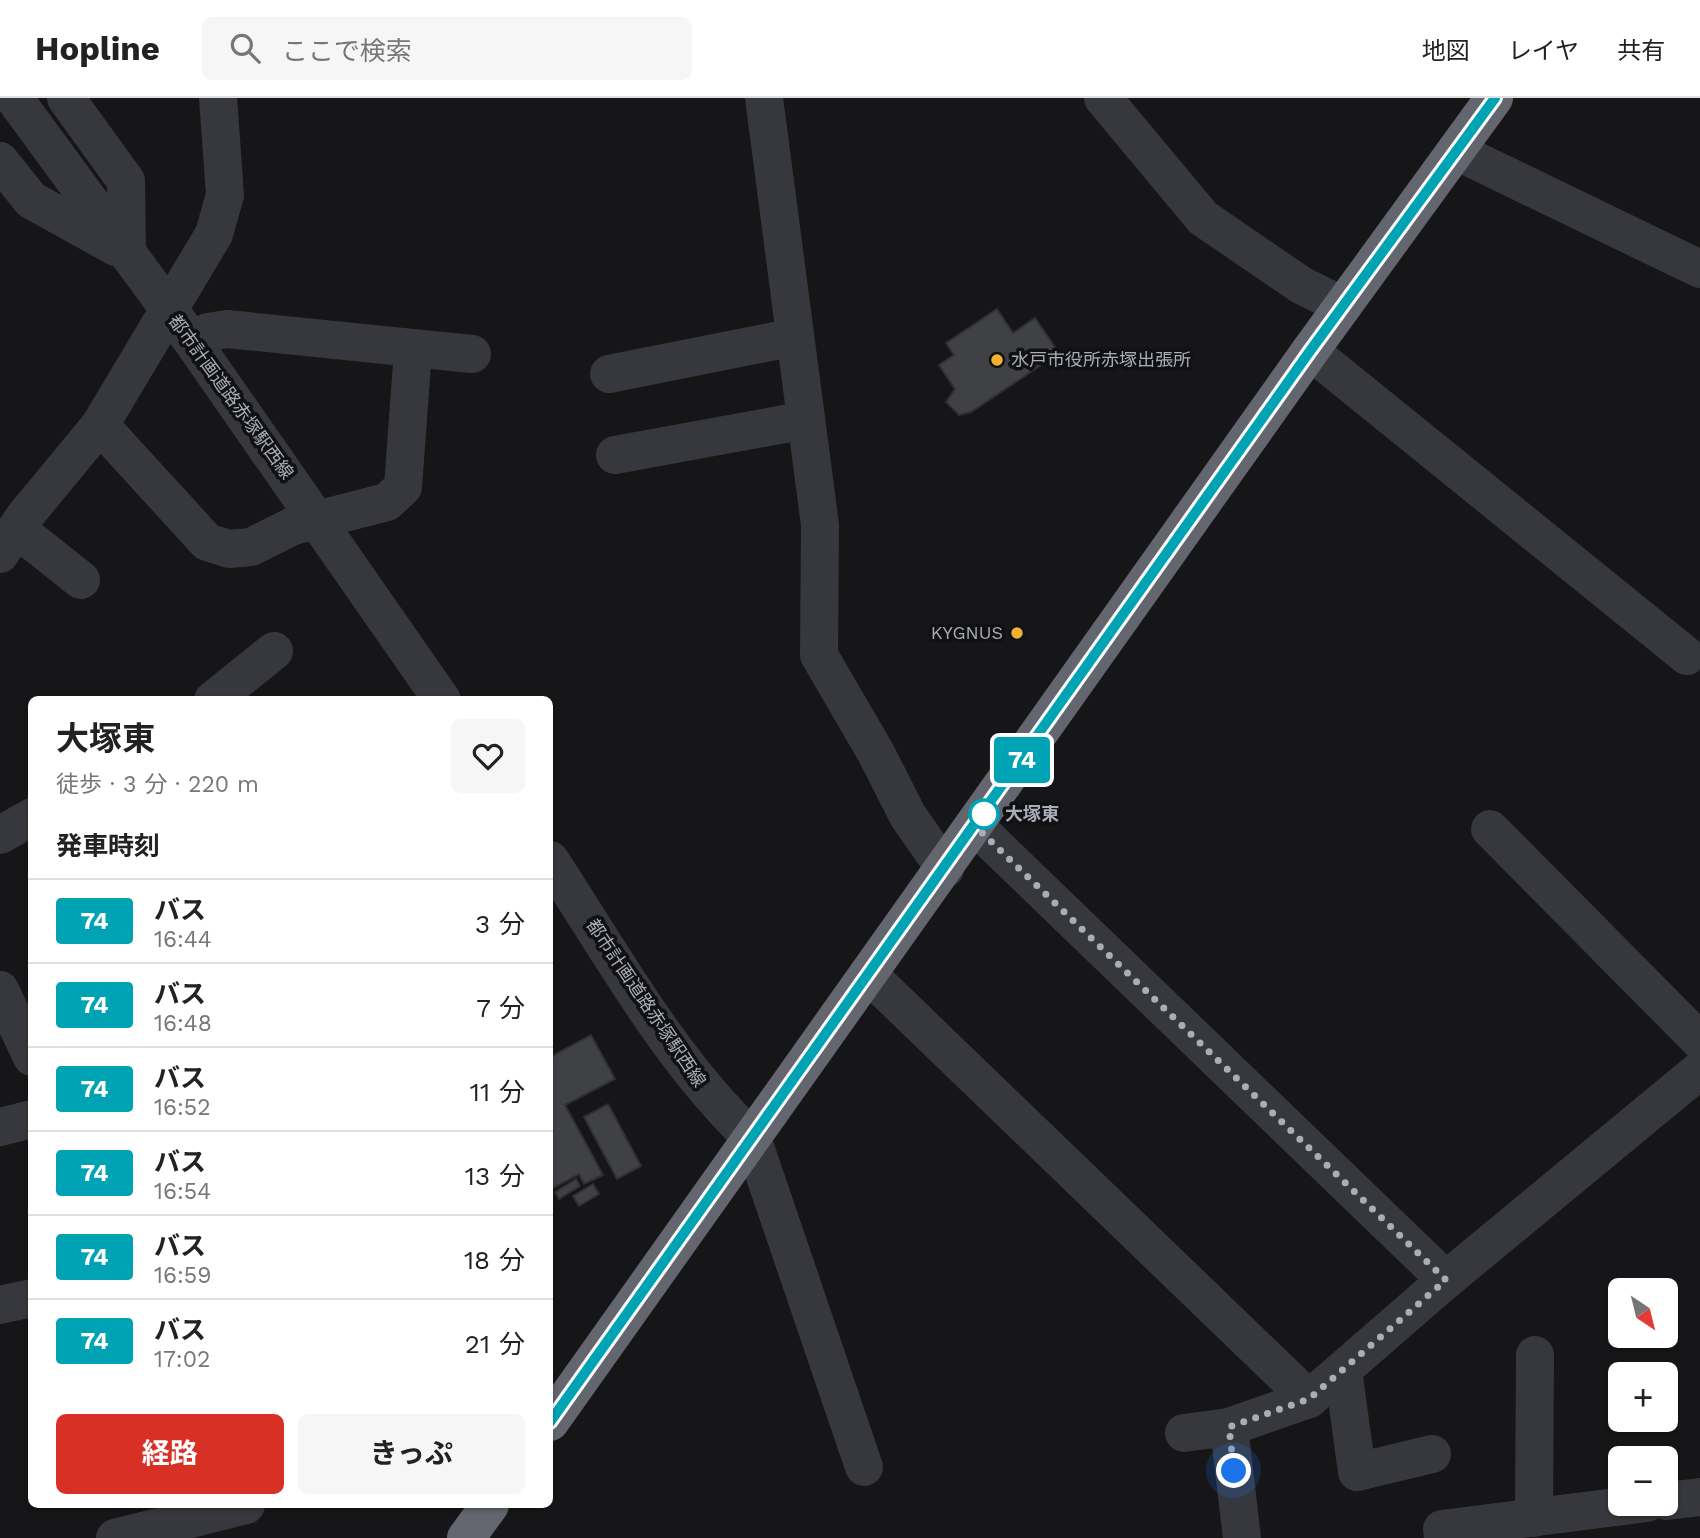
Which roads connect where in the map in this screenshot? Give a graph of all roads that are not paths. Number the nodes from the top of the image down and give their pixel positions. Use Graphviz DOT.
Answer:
graph roads {
  1 [pos="14,98"];
  2 [pos="66,98"];
  3 [pos="218,98"];
  4 [pos="764,98"];
  5 [pos="1103,98"];
  6 [pos="1494,98"];
  7 [pos="1456,151"];
  8 [pos="0,161"];
  9 [pos="127,253"];
  10 [pos="1700,269"];
  11 [pos="1343,306"];
  12 [pos="169,311"];
  13 [pos="795,337"];
  14 [pos="192,341"];
  15 [pos="414,351"];
  16 [pos="1310,351"];
  17 [pos="472,354"];
  18 [pos="609,374"];
  19 [pos="806,420"];
  20 [pos="100,425"];
  21 [pos="615,455"];
  22 [pos="318,519"];
  23 [pos="10,527"];
  24 [pos="81,580"];
  25 [pos="274,651"];
  26 [pos="1686,656"];
  27 [pos="218,696"];
  28 [pos="439,696"];
  29 [pos="28,819"];
  30 [pos="975,826"];
  31 [pos="1490,829"];
  32 [pos="0,835"];
  33 [pos="553,865"];
  34 [pos="945,869"];
  35 [pos="868,974"];
  36 [pos="2,1000"];
  37 [pos="1700,1041"];
  38 [pos="28,1049"];
  39 [pos="1700,1070"];
  40 [pos="28,1120"];
  41 [pos="0,1127"];
  42 [pos="752,1138"];
  43 [pos="1446,1280"];
  44 [pos="28,1299"];
  45 [pos="0,1305"];
  46 [pos="1535,1355"];
  47 [pos="1343,1370"];
  48 [pos="1309,1399"];
  49 [pos="553,1418"];
  50 [pos="1229,1427"];
  51 [pos="1184,1433"];
  52 [pos="1432,1454"];
  53 [pos="864,1466"];
  54 [pos="1700,1496"];
  55 [pos="1678,1499"];
  56 [pos="229,1508"];
  57 [pos="488,1508"];
  58 [pos="1608,1508"];
  59 [pos="1534,1518"];
  60 [pos="137,1524"];
  61 [pos="467,1538"];
  62 [pos="1242,1538"];
  63 [pos="1443,1538"];
  1 -- 9 [label="street, 都市計画道路赤塚駅西線"];
  2 -- 9 [label="street"];
  3 -- 12 [label="street"];
  4 -- 13 [label="street"];
  5 -- 11 [label="street"];
  6 -- 7 [label="highway"];
  7 -- 10 [label="street"];
  7 -- 11 [label="highway"];
  8 -- 9 [label="street"];
  9 -- 12 [label="street, 都市計画道路赤塚駅西線"];
  11 -- 16 [label="highway"];
  12 -- 14 [label="street, 都市計画道路赤塚駅西線"];
  12 -- 20 [label="street"];
  13 -- 18 [label="street"];
  13 -- 19 [label="street"];
  14 -- 15 [label="street"];
  14 -- 22 [label="street, 都市計画道路赤塚駅西線"];
  15 -- 17 [label="street"];
  15 -- 22 [label="street"];
  16 -- 26 [label="street"];
  16 -- 30 [label="highway"];
  19 -- 21 [label="street"];
  19 -- 34 [label="street"];
  20 -- 22 [label="street"];
  20 -- 23 [label="street"];
  22 -- 28 [label="street, 都市計画道路赤塚駅西線"];
  23 -- 24 [label="street"];
  25 -- 27 [label="street"];
  29 -- 32 [label="street"];
  30 -- 34 [label="highway"];
  30 -- 43 [label="street"];
  31 -- 37 [label="street"];
  33 -- 42 [label="street, 都市計画道路赤塚駅西線"];
  34 -- 35 [label="highway"];
  35 -- 42 [label="highway"];
  35 -- 48 [label="street"];
  36 -- 38 [label="street"];
  39 -- 43 [label="street"];
  40 -- 41 [label="street"];
  42 -- 49 [label="highway"];
  42 -- 53 [label="street"];
  43 -- 47 [label="street"];
  44 -- 45 [label="street"];
  46 -- 59 [label="street"];
  47 -- 48 [label="street"];
  47 -- 52 [label="street"];
  48 -- 50 [label="street"];
  50 -- 51 [label="street"];
  50 -- 62 [label="street"];
  54 -- 55 [label="street"];
  56 -- 60 [label="street"];
  57 -- 61 [label="highway"];
  58 -- 59 [label="street"];
  59 -- 63 [label="street"];
}
